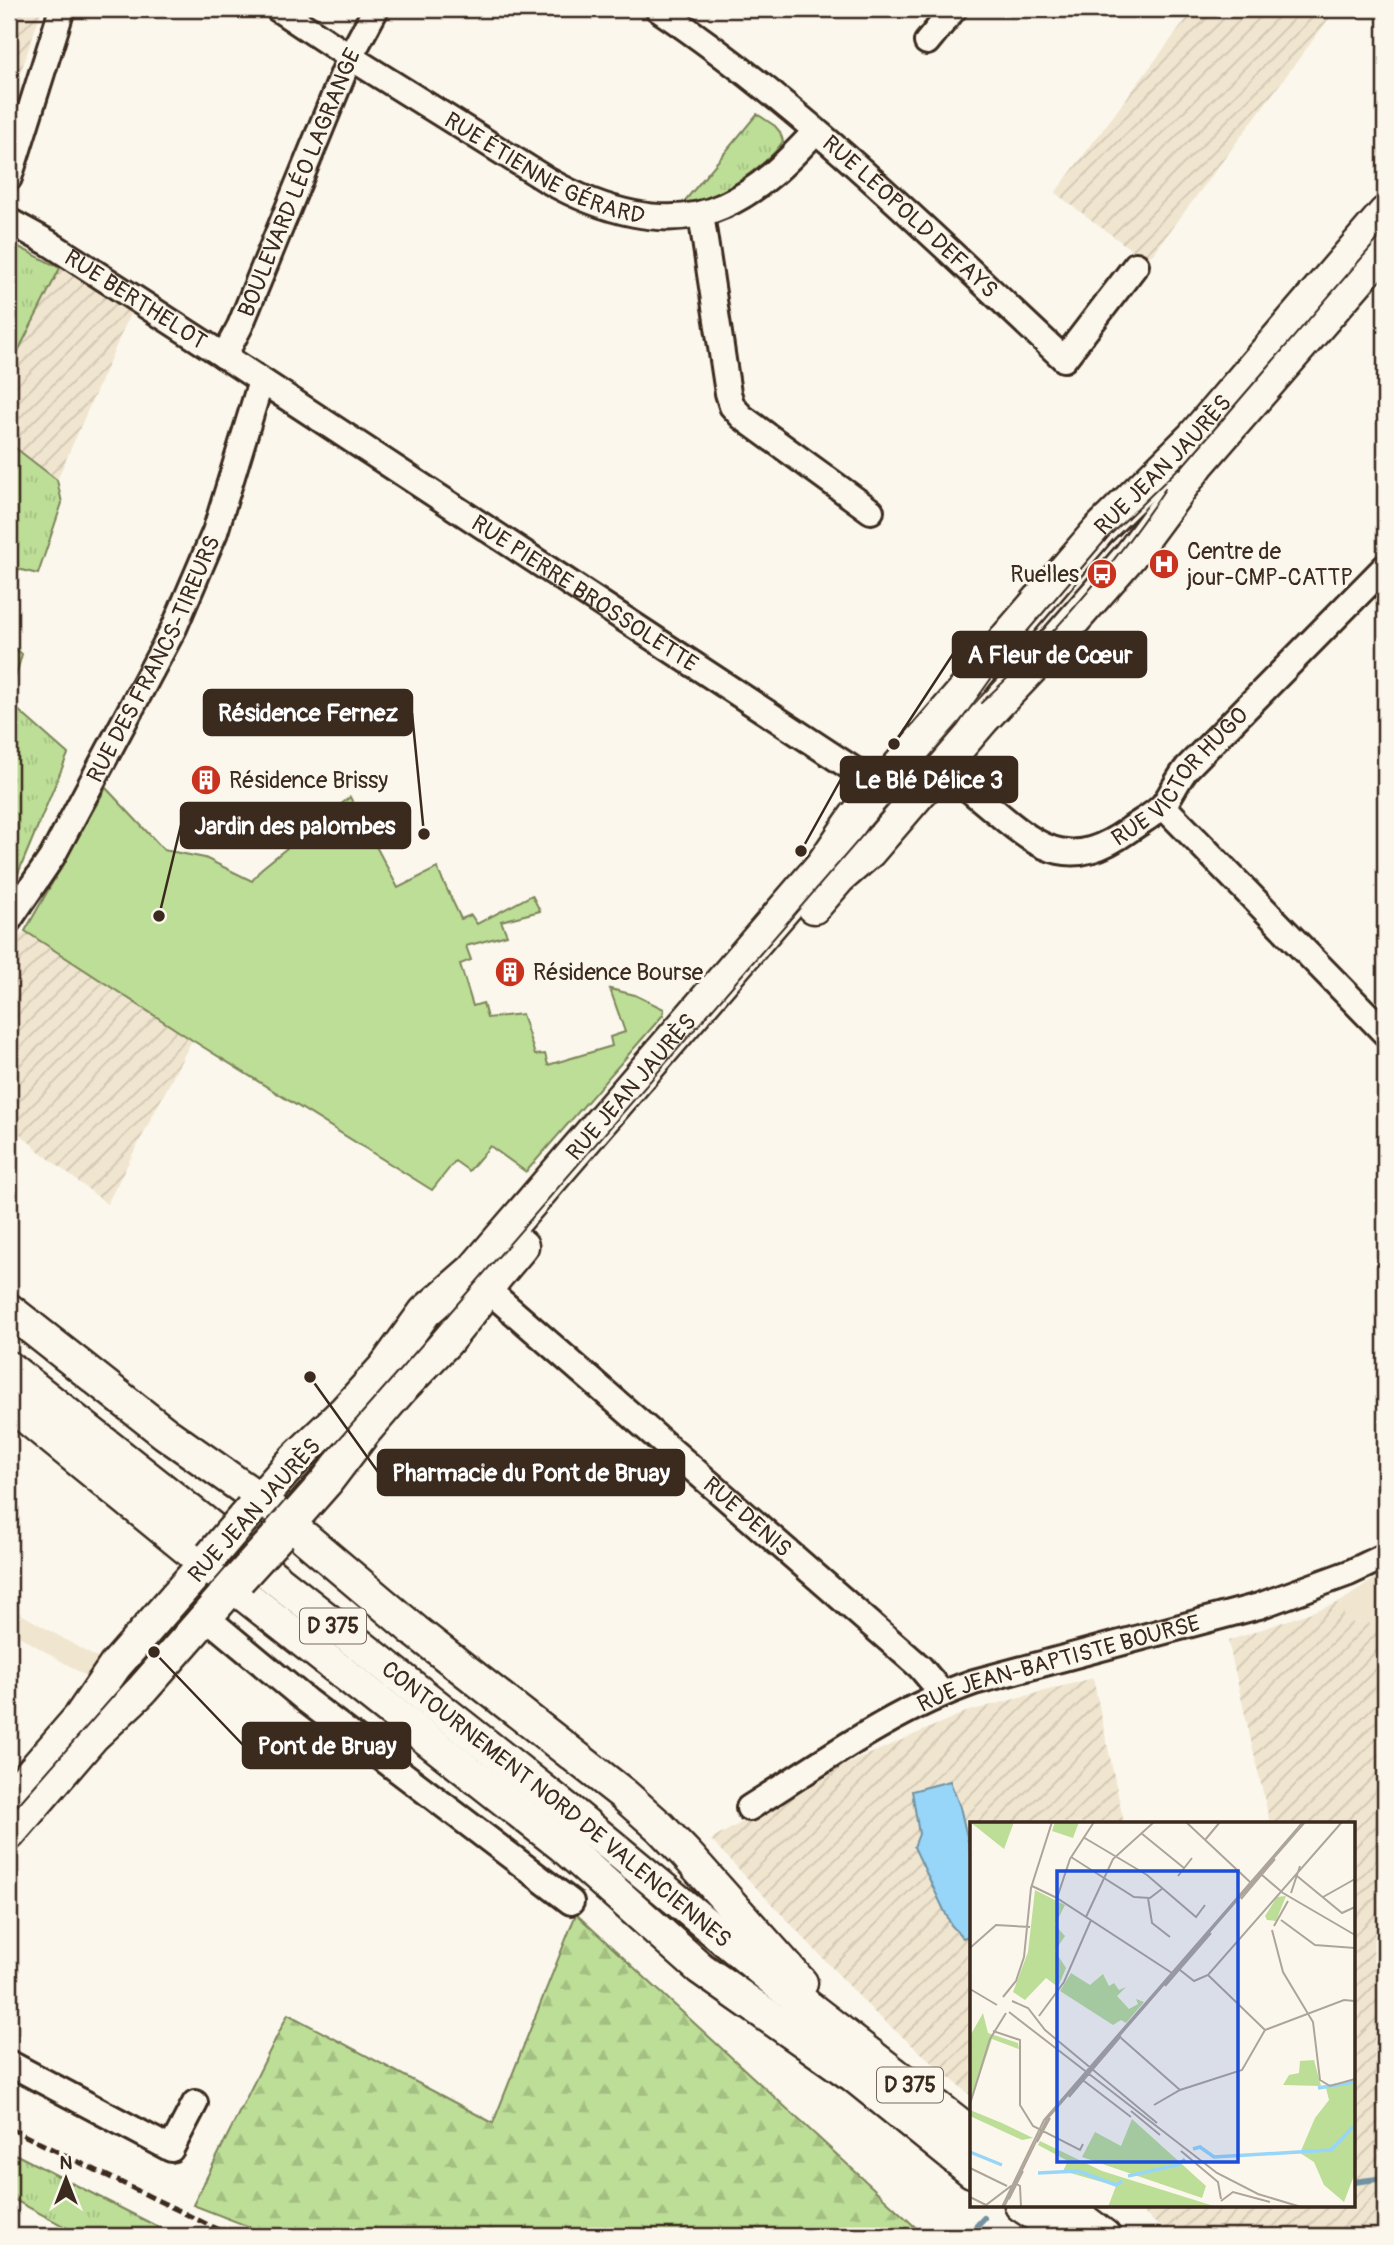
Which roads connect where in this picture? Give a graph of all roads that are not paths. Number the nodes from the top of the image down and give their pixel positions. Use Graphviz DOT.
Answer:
graph roads {
  1 [pos="62,9"];
  2 [pos="278,9"];
  3 [pos="376,9"];
  4 [pos="658,9"];
  5 [pos="954,9"];
  6 [pos="927,42"];
  7 [pos="350,57"];
  8 [pos="816,132"];
  9 [pos="9,178"];
  10 [pos="1385,213"];
  11 [pos="701,214"];
  12 [pos="9,221"];
  13 [pos="1385,249"];
  14 [pos="1136,265"];
  15 [pos="224,356"];
  16 [pos="261,381"];
  17 [pos="870,511"];
  18 [pos="1385,567"];
  19 [pos="943,767"];
  20 [pos="880,787"];
  21 [pos="909,806"];
  22 [pos="1163,806"];
  23 [pos="9,920"];
  24 [pos="1385,1033"];
  25 [pos="487,1289"];
  26 [pos="9,1310"];
  27 [pos="9,1368"];
  28 [pos="9,1403"];
  29 [pos="255,1504"];
  30 [pos="284,1529"];
  31 [pos="1385,1556"];
  32 [pos="208,1560"];
  33 [pos="236,1583"];
  34 [pos="206,1617"];
  35 [pos="942,1693"];
  36 [pos="9,1798"];
  37 [pos="749,1808"];
  38 [pos="9,1834"];
  39 [pos="657,1884"];
  40 [pos="571,1902"];
  41 [pos="848,2037"];
  42 [pos="9,2063"];
  43 [pos="848,2072"];
  44 [pos="195,2103"];
  45 [pos="968,2159"];
  46 [pos="1010,2206"];
  47 [pos="1023,2206"];
  48 [pos="1064,2206"];
  49 [pos="1045,2236"];
  50 [pos="1068,2236"];
  51 [pos="1104,2236"];
  1 -- 9 [label="street"];
  2 -- 7 [label="street, RUE ÉTIENNE GÉRARD"];
  3 -- 7 [label="street, BOULEVARD LÉO LAGRANGE"];
  4 -- 8 [label="street, RUE LÉOPOLD DEFAYS"];
  5 -- 6 [label="street"];
  7 -- 11 [label="street, RUE ÉTIENNE GÉRARD"];
  7 -- 15 [label="street, BOULEVARD LÉO LAGRANGE"];
  8 -- 11 [label="street, RUE ÉTIENNE GÉRARD"];
  8 -- 14 [label="street, RUE LÉOPOLD DEFAYS"];
  10 -- 20 [label="main road, RUE JEAN JAURÈS"];
  11 -- 17 [label="street"];
  12 -- 15 [label="street, RUE BERTHELOT"];
  13 -- 19 [label="main road, RUE JEAN JAURÈS"];
  15 -- 16 [label="street, RUE BERTHELOT"];
  16 -- 20 [label="street, RUE PIERRE BROSSOLETTE"];
  16 -- 23 [label="street, RUE DES FRANCS-TIREURS"];
  18 -- 22 [label="street, RUE VICTOR HUGO"];
  19 -- 21 [label="main road, RUE JEAN JAURÈS"];
  19 -- 22 [label="street, RUE VICTOR HUGO"];
  20 -- 21 [label="street, RUE PIERRE BROSSOLETTE"];
  20 -- 29 [label="main road, RUE JEAN JAURÈS"];
  21 -- 25 [label="main road, RUE JEAN JAURÈS"];
  22 -- 24 [label="street"];
  25 -- 30 [label="main road, RUE JEAN JAURÈS"];
  25 -- 35 [label="street, RUE DENIS"];
  26 -- 29 [label="main road"];
  27 -- 39 [label="main road, CONTOURNEMENT NORD DE VALENCIENNES / D 375"];
  28 -- 32 [label="main road"];
  29 -- 30 [label="main road"];
  29 -- 32 [label="main road, RUE JEAN JAURÈS, bridge"];
  30 -- 33 [label="main road, RUE JEAN JAURÈS, bridge"];
  30 -- 41 [label="main road"];
  31 -- 35 [label="street, RUE JEAN-BAPTISTE BOURSE"];
  32 -- 33 [label="main road"];
  32 -- 36 [label="main road, RUE JEAN JAURÈS"];
  33 -- 34 [label="main road, RUE JEAN JAURÈS"];
  33 -- 43 [label="main road"];
  34 -- 38 [label="main road, RUE JEAN JAURÈS"];
  34 -- 40 [label="street"];
  35 -- 37 [label="street, RUE JEAN-BAPTISTE BOURSE"];
  39 -- 41 [label="main road, CONTOURNEMENT NORD DE VALENCIENNES / D 375"];
  39 -- 43 [label="main road"];
  41 -- 45 [label="main road, CONTOURNEMENT NORD DE VALENCIENNES / D 375"];
  42 -- 44 [label="street"];
  43 -- 45 [label="main road"];
  46 -- 49 [label="main road"];
  47 -- 50 [label="main road"];
  48 -- 51 [label="main road"];
}
